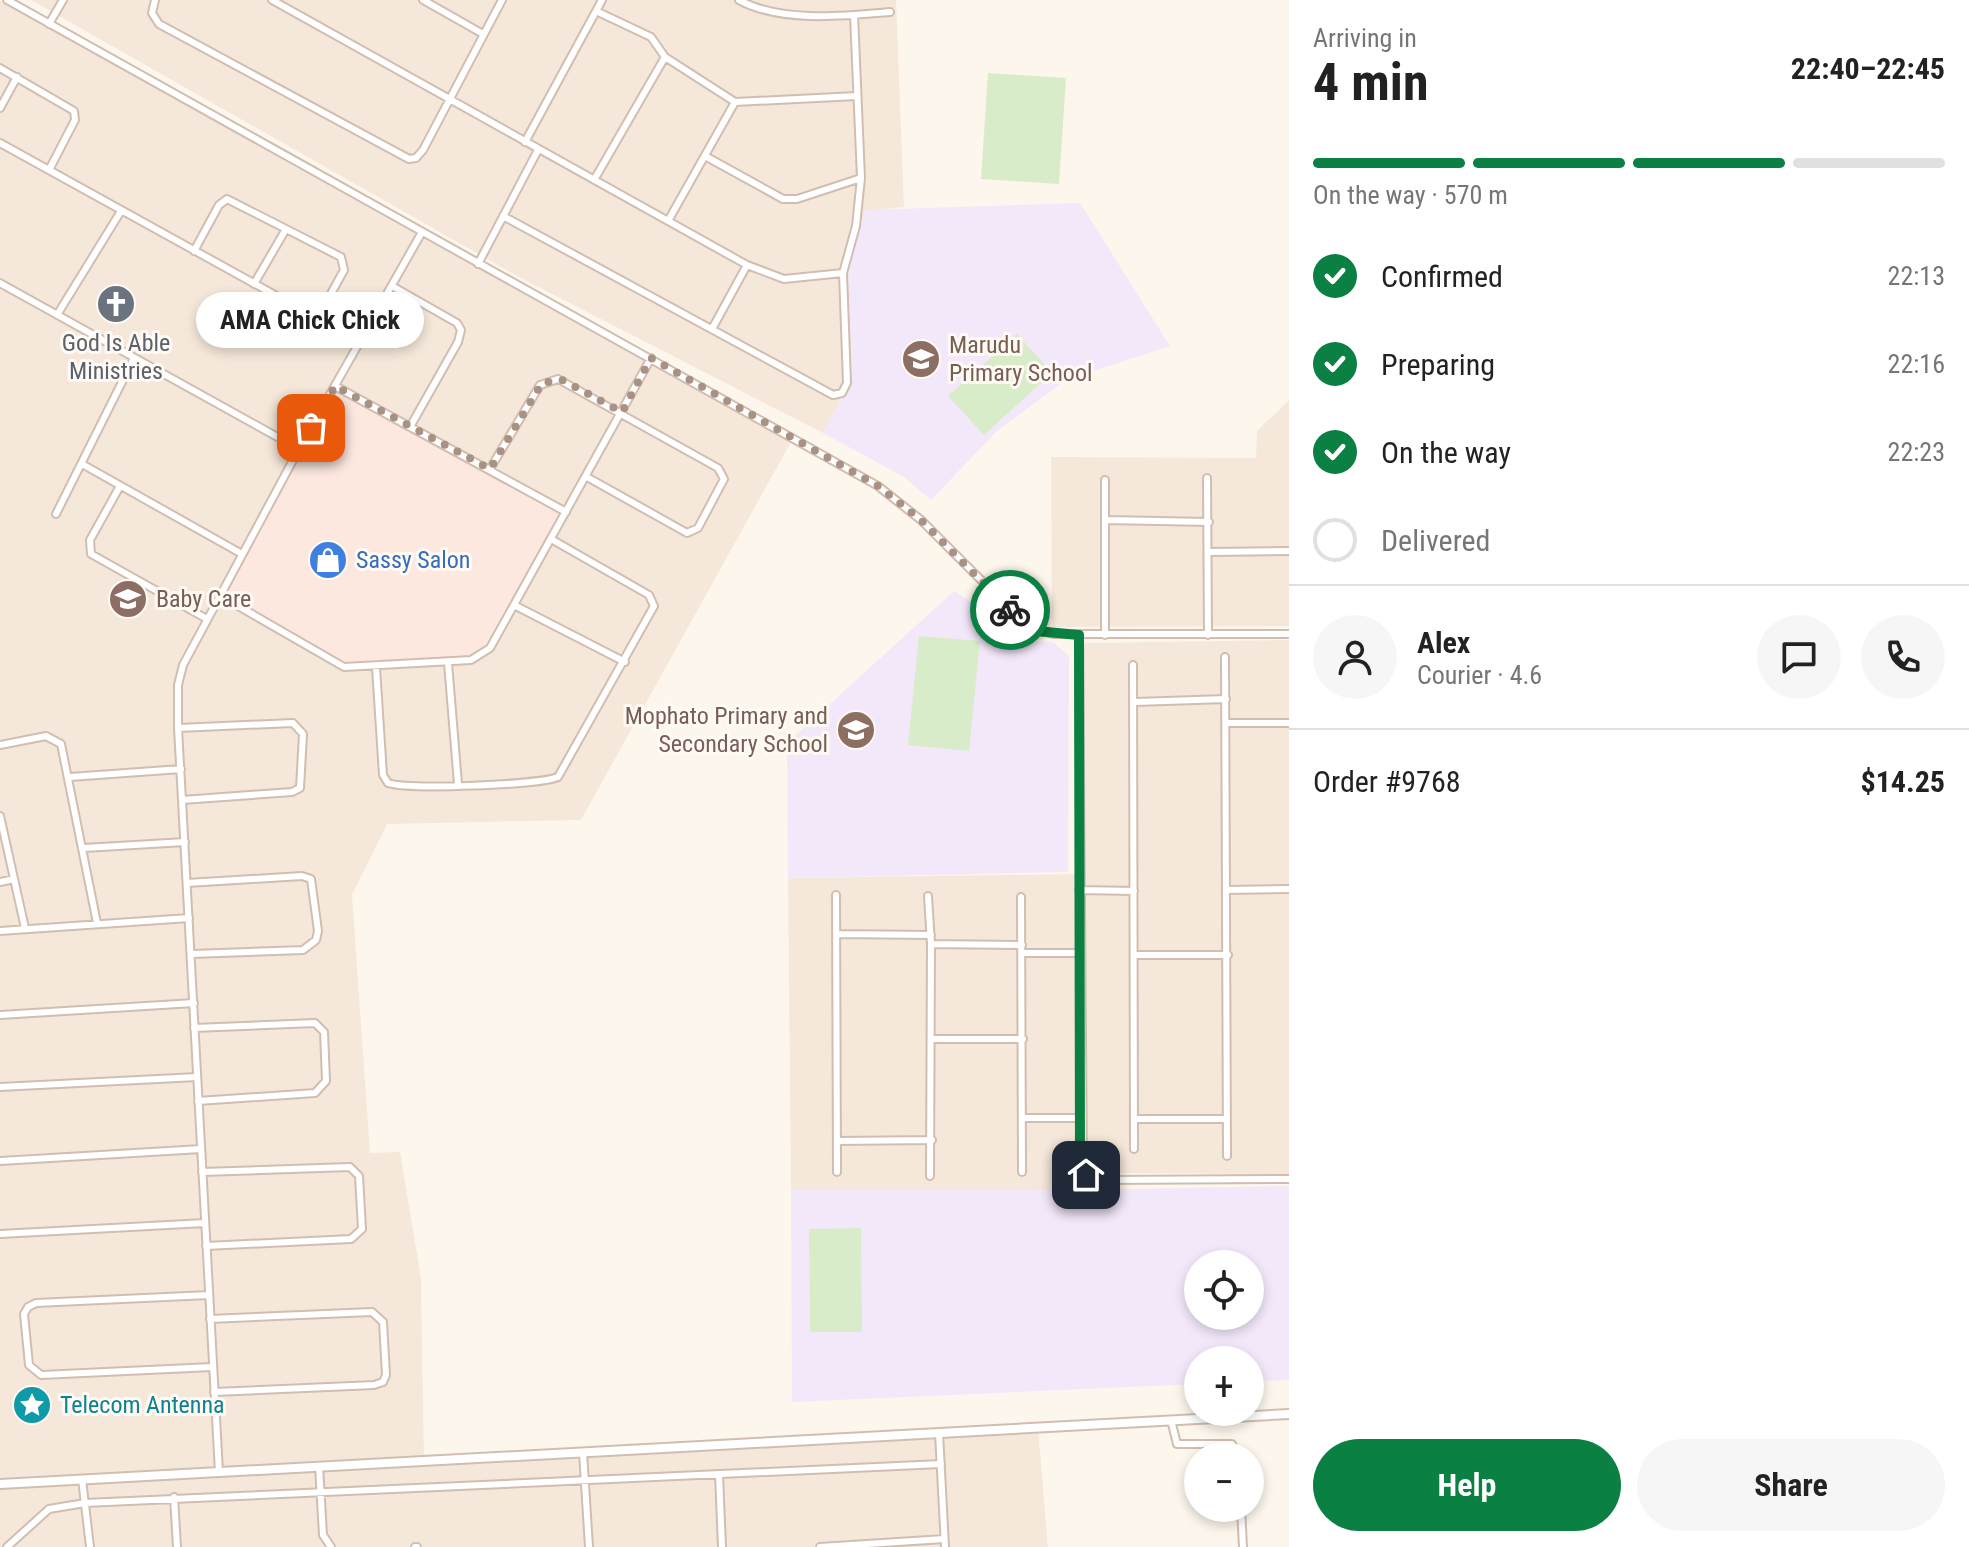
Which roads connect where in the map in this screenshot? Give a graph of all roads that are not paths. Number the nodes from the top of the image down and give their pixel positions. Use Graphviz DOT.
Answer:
graph roads {
  1 [pos="7,0"];
  2 [pos="63,0"];
  3 [pos="155,0"];
  4 [pos="272,0"];
  5 [pos="423,0"];
  6 [pos="502,0"];
  7 [pos="602,0"];
  8 [pos="739,0"];
  9 [pos="596,11"];
  10 [pos="890,12"];
  11 [pos="854,15"];
  12 [pos="49,24"];
  13 [pos="483,34"];
  14 [pos="665,57"];
  15 [pos="0,68"];
  16 [pos="17,77"];
  17 [pos="857,96"];
  18 [pos="450,99"];
  19 [pos="735,102"];
  20 [pos="0,108"];
  21 [pos="525,142"];
  22 [pos="0,143"];
  23 [pos="538,150"];
  24 [pos="705,156"];
  25 [pos="49,170"];
  26 [pos="861,178"];
  27 [pos="594,180"];
  28 [pos="121,211"];
  29 [pos="503,216"];
  30 [pos="668,221"];
  31 [pos="286,229"];
  32 [pos="422,232"];
  33 [pos="194,251"];
  34 [pos="478,264"];
  35 [pos="747,265"];
  36 [pos="843,273"];
  37 [pos="0,283"];
  38 [pos="254,284"];
  39 [pos="392,286"];
  40 [pos="57,315"];
  41 [pos="317,319"];
  42 [pos="712,329"];
  43 [pos="360,342"];
  44 [pos="134,358"];
  45 [pos="651,358"];
  46 [pos="335,386"];
  47 [pos="622,412"];
  48 [pos="410,427"];
  49 [pos="299,449"];
  50 [pos="82,464"];
  51 [pos="490,469"];
  52 [pos="587,477"];
  53 [pos="1207,478"];
  54 [pos="1105,480"];
  55 [pos="120,486"];
  56 [pos="566,512"];
  57 [pos="56,514"];
  58 [pos="1106,520"];
  59 [pos="1209,522"];
  60 [pos="551,539"];
  61 [pos="1289,551"];
  62 [pos="1209,552"];
  63 [pos="242,554"];
  64 [pos="219,595"];
  65 [pos="514,605"];
  66 [pos="207,619"];
  67 [pos="1289,634"];
  68 [pos="1079,635"];
  69 [pos="1105,635"];
  70 [pos="1208,635"];
  71 [pos="1225,657"];
  72 [pos="625,662"];
  73 [pos="448,663"];
  74 [pos="1133,665"];
  75 [pos="376,667"];
  76 [pos="1226,699"];
  77 [pos="1135,702"];
  78 [pos="1226,723"];
  79 [pos="1289,723"];
  80 [pos="178,728"];
  81 [pos="0,745"];
  82 [pos="181,769"];
  83 [pos="70,777"];
  84 [pos="458,784"];
  85 [pos="182,800"];
  86 [pos="0,816"];
  87 [pos="185,842"];
  88 [pos="84,848"];
  89 [pos="14,879"];
  90 [pos="0,882"];
  91 [pos="187,883"];
  92 [pos="1289,889"];
  93 [pos="1079,890"];
  94 [pos="1227,890"];
  95 [pos="1134,891"];
  96 [pos="836,895"];
  97 [pos="928,896"];
  98 [pos="1021,897"];
  99 [pos="189,918"];
  100 [pos="97,923"];
  101 [pos="25,928"];
  102 [pos="0,931"];
  103 [pos="838,934"];
  104 [pos="931,935"];
  105 [pos="931,944"];
  106 [pos="1022,949"];
  107 [pos="1079,953"];
  108 [pos="191,954"];
  109 [pos="1135,955"];
  110 [pos="1228,955"];
  111 [pos="194,1003"];
  112 [pos="0,1015"];
  113 [pos="194,1028"];
  114 [pos="932,1039"];
  115 [pos="1023,1039"];
  116 [pos="197,1077"];
  117 [pos="0,1087"];
  118 [pos="198,1101"];
  119 [pos="1023,1118"];
  120 [pos="1080,1118"];
  121 [pos="1134,1119"];
  122 [pos="1227,1119"];
  123 [pos="932,1140"];
  124 [pos="837,1141"];
  125 [pos="201,1149"];
  126 [pos="1134,1149"];
  127 [pos="1227,1156"];
  128 [pos="0,1161"];
  129 [pos="202,1172"];
  130 [pos="837,1172"];
  131 [pos="1022,1172"];
  132 [pos="930,1176"];
  133 [pos="1289,1179"];
  134 [pos="205,1223"];
  135 [pos="0,1234"];
  136 [pos="206,1246"];
  137 [pos="209,1295"];
  138 [pos="210,1319"];
  139 [pos="212,1367"];
  140 [pos="214,1392"];
  141 [pos="1289,1414"];
  142 [pos="1171,1420"];
  143 [pos="939,1433"];
  144 [pos="1184,1444"];
  145 [pos="583,1452"];
  146 [pos="941,1464"];
  147 [pos="319,1466"];
  148 [pos="219,1472"];
  149 [pos="719,1474"];
  150 [pos="585,1478"];
  151 [pos="82,1479"];
  152 [pos="0,1484"];
  153 [pos="320,1491"];
  154 [pos="174,1497"];
  155 [pos="85,1503"];
  156 [pos="1242,1522"];
  157 [pos="944,1543"];
  158 [pos="832,1546"];
  159 [pos="7,1547"];
  160 [pos="90,1547"];
  161 [pos="177,1547"];
  162 [pos="331,1547"];
  163 [pos="589,1547"];
  164 [pos="722,1547"];
  165 [pos="820,1547"];
  166 [pos="1243,1547"];
  1 -- 12 [label="street"];
  2 -- 12 [label="street"];
  3 -- 18 [label="street"];
  4 -- 18 [label="street"];
  5 -- 13 [label="street"];
  6 -- 13 [label="street"];
  7 -- 9 [label="street"];
  8 -- 11 [label="street"];
  9 -- 14 [label="street"];
  9 -- 21 [label="street"];
  10 -- 11 [label="street"];
  11 -- 17 [label="street"];
  12 -- 32 [label="street"];
  13 -- 18 [label="street"];
  14 -- 19 [label="street"];
  14 -- 27 [label="street"];
  15 -- 16 [label="street"];
  16 -- 20 [label="street"];
  16 -- 25 [label="street"];
  17 -- 19 [label="street"];
  17 -- 26 [label="street"];
  18 -- 21 [label="street"];
  19 -- 24 [label="street"];
  21 -- 23 [label="street"];
  22 -- 25 [label="street"];
  23 -- 27 [label="street"];
  23 -- 29 [label="street"];
  24 -- 26 [label="street"];
  24 -- 30 [label="street"];
  25 -- 28 [label="street"];
  26 -- 36 [label="street"];
  27 -- 30 [label="street"];
  28 -- 33 [label="street"];
  28 -- 40 [label="street"];
  29 -- 34 [label="street"];
  29 -- 42 [label="street"];
  30 -- 35 [label="street"];
  31 -- 33 [label="street"];
  31 -- 38 [label="street"];
  31 -- 41 [label="street"];
  32 -- 34 [label="street"];
  32 -- 39 [label="street"];
  33 -- 38 [label="street"];
  34 -- 45 [label="street"];
  35 -- 36 [label="street"];
  35 -- 42 [label="street"];
  36 -- 42 [label="street"];
  37 -- 40 [label="street"];
  38 -- 41 [label="street"];
  39 -- 43 [label="street"];
  39 -- 48 [label="street"];
  40 -- 44 [label="street"];
  41 -- 43 [label="street"];
  43 -- 46 [label="street"];
  44 -- 49 [label="street"];
  44 -- 50 [label="street"];
  45 -- 47 [label="street"];
  45 -- 68 [label="street"];
  46 -- 48 [label="street"];
  46 -- 49 [label="street"];
  47 -- 51 [label="street"];
  47 -- 52 [label="street"];
  47 -- 52 [label="street"];
  48 -- 51 [label="street"];
  49 -- 63 [label="street"];
  50 -- 55 [label="street"];
  50 -- 57 [label="street"];
  51 -- 56 [label="street"];
  52 -- 56 [label="street"];
  53 -- 59 [label="street"];
  54 -- 58 [label="street"];
  55 -- 63 [label="street"];
  55 -- 66 [label="street"];
  56 -- 60 [label="street"];
  58 -- 59 [label="street"];
  58 -- 69 [label="street"];
  59 -- 62 [label="street"];
  60 -- 65 [label="street"];
  60 -- 72 [label="street"];
  61 -- 62 [label="street"];
  62 -- 70 [label="street"];
  63 -- 64 [label="street"];
  64 -- 66 [label="street"];
  64 -- 75 [label="street"];
  65 -- 72 [label="street"];
  65 -- 73 [label="street"];
  66 -- 80 [label="street"];
  67 -- 70 [label="street"];
  68 -- 69 [label="street"];
  68 -- 93 [label="street"];
  69 -- 70 [label="street"];
  71 -- 76 [label="street"];
  72 -- 84 [label="street"];
  73 -- 75 [label="street"];
  73 -- 84 [label="street"];
  74 -- 77 [label="street"];
  75 -- 84 [label="street"];
  76 -- 77 [label="street"];
  76 -- 78 [label="street"];
  77 -- 95 [label="street"];
  78 -- 79 [label="street"];
  78 -- 94 [label="street"];
  80 -- 82 [label="street"];
  80 -- 85 [label="street"];
  81 -- 83 [label="street"];
  82 -- 83 [label="street"];
  82 -- 85 [label="street"];
  83 -- 88 [label="street"];
  85 -- 87 [label="street"];
  86 -- 89 [label="street"];
  87 -- 88 [label="street"];
  87 -- 91 [label="street"];
  88 -- 100 [label="street"];
  89 -- 90 [label="street"];
  89 -- 101 [label="street"];
  91 -- 99 [label="street"];
  91 -- 108 [label="street"];
  92 -- 94 [label="street"];
  93 -- 95 [label="street"];
  93 -- 107 [label="street"];
  94 -- 110 [label="street"];
  95 -- 109 [label="street"];
  96 -- 103 [label="street"];
  97 -- 104 [label="street"];
  98 -- 106 [label="street"];
  99 -- 100 [label="street"];
  99 -- 108 [label="street"];
  100 -- 101 [label="street"];
  101 -- 102 [label="street"];
  103 -- 104 [label="street"];
  103 -- 124 [label="street"];
  104 -- 105 [label="street"];
  105 -- 106 [label="street"];
  105 -- 114 [label="street"];
  106 -- 107 [label="street"];
  106 -- 115 [label="street"];
  107 -- 120 [label="street"];
  108 -- 111 [label="street"];
  109 -- 110 [label="street"];
  109 -- 121 [label="street"];
  110 -- 122 [label="street"];
  111 -- 112 [label="street"];
  111 -- 113 [label="street"];
  113 -- 116 [label="street"];
  113 -- 118 [label="street"];
  114 -- 115 [label="street"];
  114 -- 123 [label="street"];
  115 -- 119 [label="street"];
  116 -- 117 [label="street"];
  116 -- 118 [label="street"];
  118 -- 125 [label="street"];
  119 -- 120 [label="street"];
  119 -- 131 [label="street"];
  120 -- 133 [label="street"];
  121 -- 122 [label="street"];
  121 -- 126 [label="street"];
  122 -- 127 [label="street"];
  123 -- 124 [label="street"];
  123 -- 132 [label="street"];
  124 -- 130 [label="street"];
  125 -- 128 [label="street"];
  125 -- 129 [label="street"];
  129 -- 134 [label="street"];
  129 -- 136 [label="street"];
  134 -- 135 [label="street"];
  134 -- 136 [label="street"];
  136 -- 137 [label="street"];
  137 -- 138 [label="street"];
  137 -- 139 [label="street"];
  138 -- 139 [label="street"];
  138 -- 140 [label="street"];
  139 -- 140 [label="street"];
  140 -- 148 [label="street"];
  141 -- 142 [label="street"];
  142 -- 143 [label="street"];
  142 -- 144 [label="street"];
  143 -- 145 [label="street"];
  143 -- 146 [label="street"];
  145 -- 147 [label="street"];
  145 -- 150 [label="street"];
  146 -- 149 [label="street"];
  146 -- 157 [label="street"];
  147 -- 148 [label="street"];
  147 -- 153 [label="street"];
  148 -- 151 [label="street"];
  149 -- 150 [label="street"];
  149 -- 164 [label="street"];
  150 -- 153 [label="street"];
  150 -- 163 [label="street"];
  151 -- 152 [label="street"];
  151 -- 155 [label="street"];
  153 -- 154 [label="street"];
  153 -- 162 [label="street"];
  154 -- 155 [label="street"];
  154 -- 161 [label="street"];
  155 -- 159 [label="street"];
  155 -- 160 [label="street"];
  156 -- 166 [label="street"];
  157 -- 158 [label="street"];
  158 -- 165 [label="street"];
}
